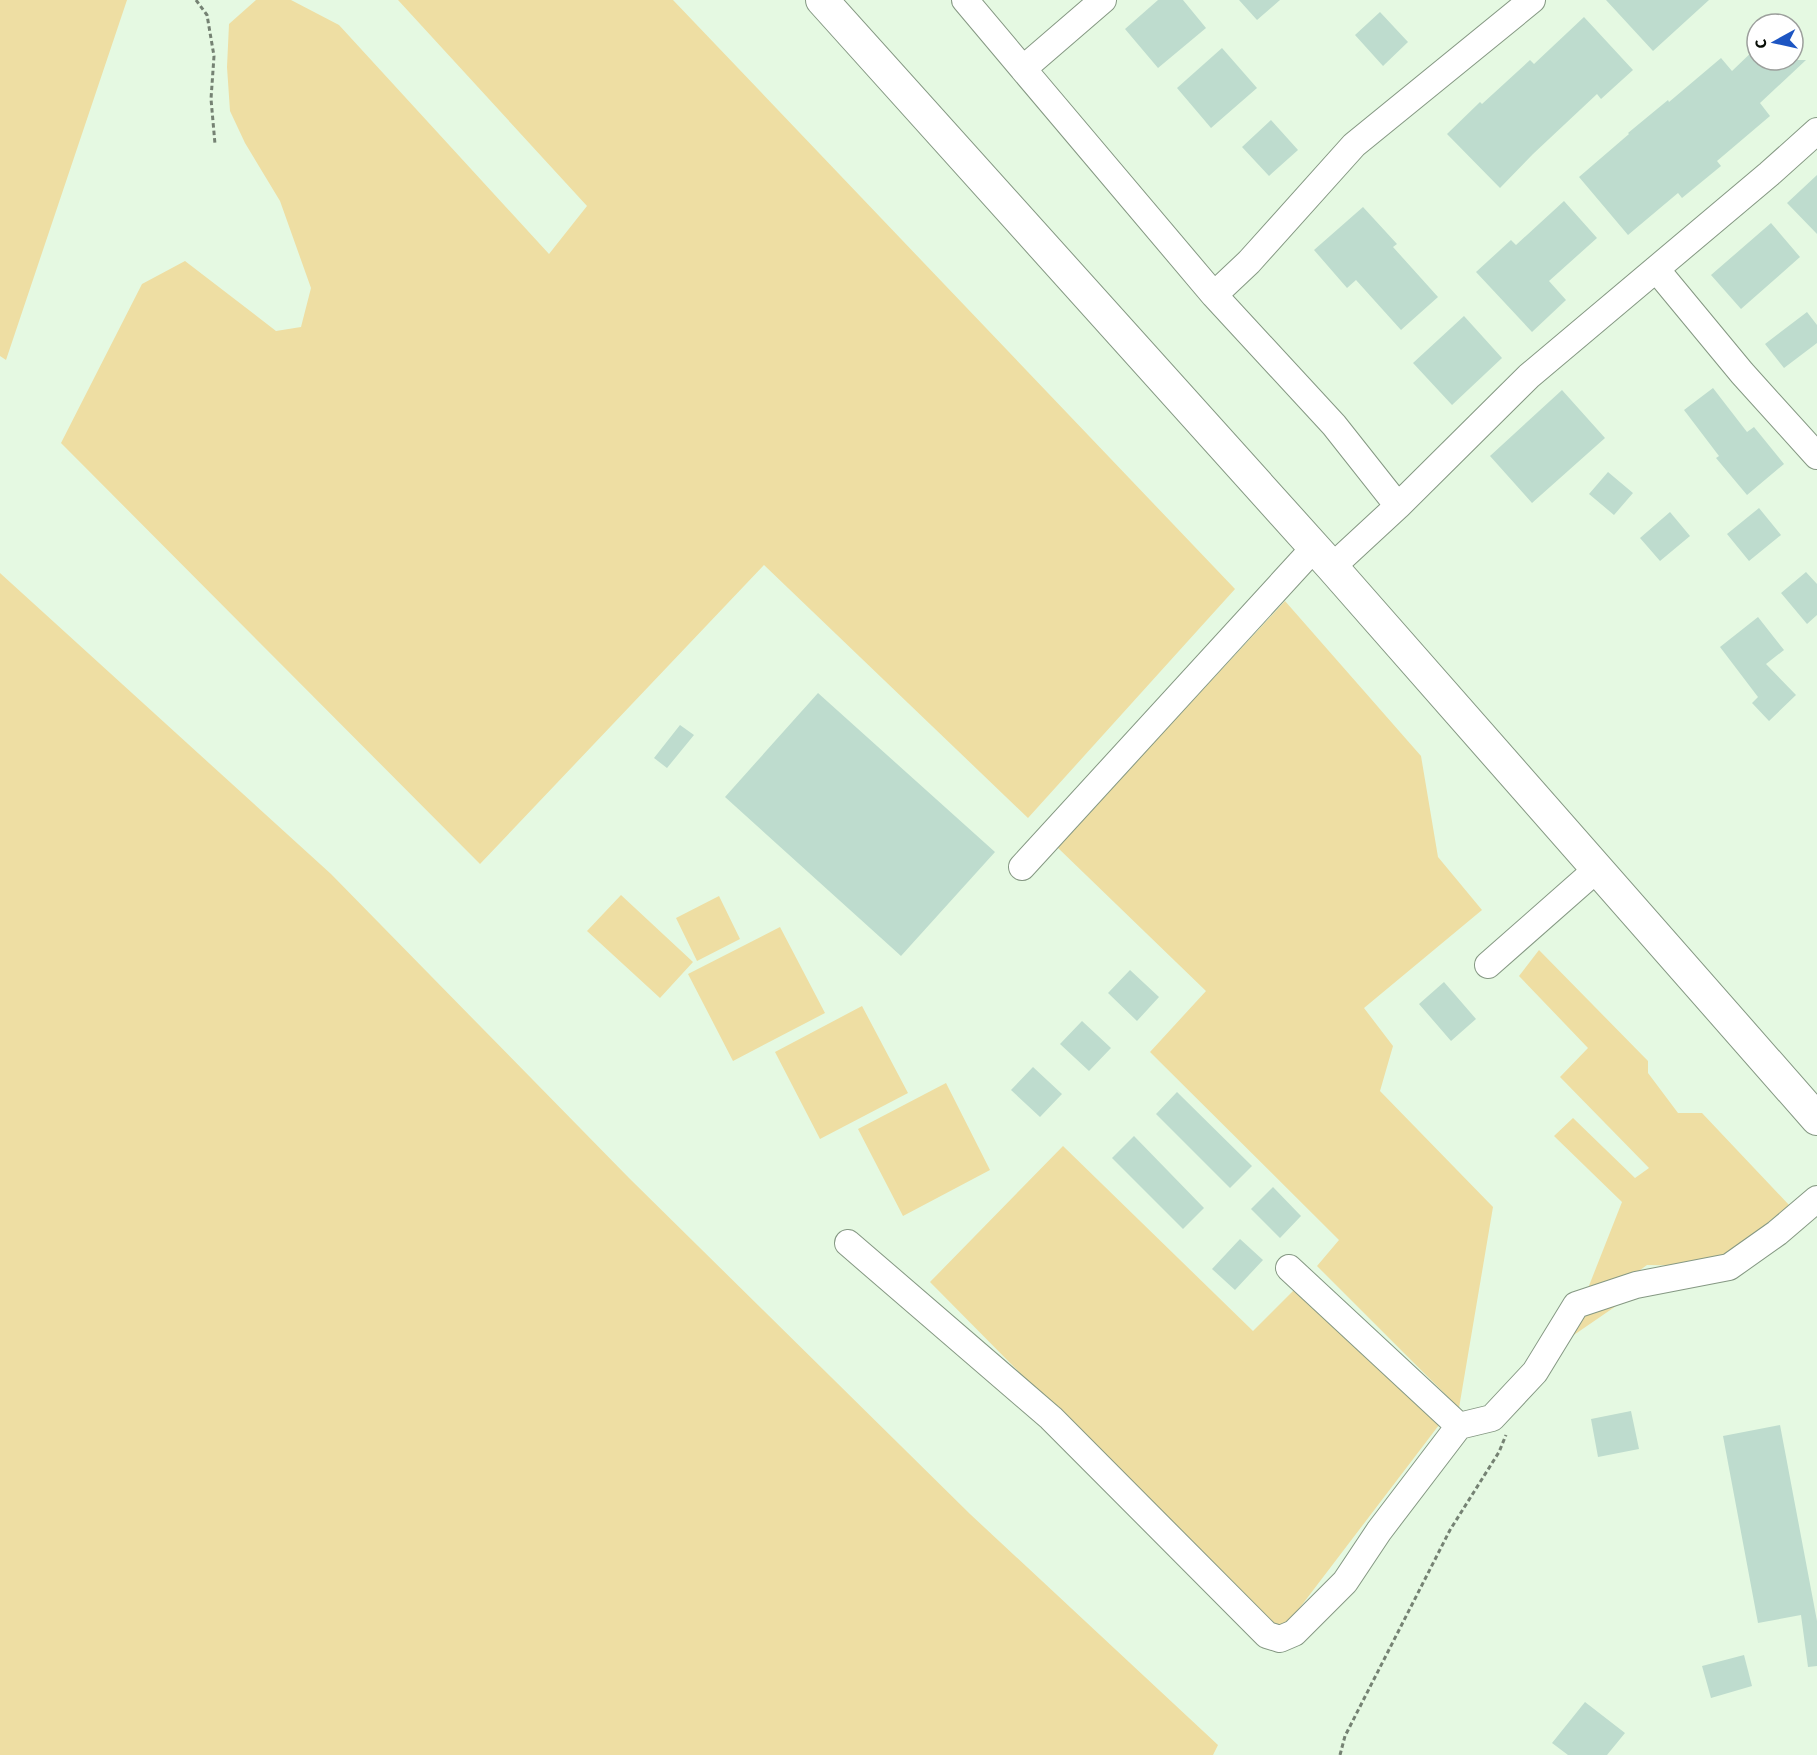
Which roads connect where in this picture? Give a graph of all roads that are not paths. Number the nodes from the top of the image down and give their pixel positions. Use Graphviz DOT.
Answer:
graph roads {
  1 [pos="822,0"];
  2 [pos="965,0"];
  3 [pos="1103,0"];
  4 [pos="1532,0"];
  5 [pos="1023,69"];
  6 [pos="1817,131"];
  7 [pos="1656,269"];
  8 [pos="1214,295"];
  9 [pos="1817,456"];
  10 [pos="1398,506"];
  11 [pos="1323,558"];
  12 [pos="1022,867"];
  13 [pos="1597,869"];
  14 [pos="1488,965"];
  15 [pos="1815,1111"];
  16 [pos="1817,1199"];
  17 [pos="848,1243"];
  18 [pos="1289,1268"];
  19 [pos="1459,1426"];
  1 -- 11 [label="main road"];
  2 -- 5 [label="lane"];
  3 -- 5 [label="lane"];
  4 -- 8 [label="lane"];
  5 -- 8 [label="lane"];
  6 -- 7 [label="lane"];
  7 -- 9 [label="lane"];
  7 -- 10 [label="lane"];
  8 -- 10 [label="lane"];
  10 -- 11 [label="lane"];
  11 -- 12 [label="lane"];
  11 -- 13 [label="main road"];
  13 -- 14 [label="lane"];
  13 -- 15 [label="main road"];
  16 -- 19 [label="lane"];
  17 -- 19 [label="lane"];
  18 -- 19 [label="lane"];
}
